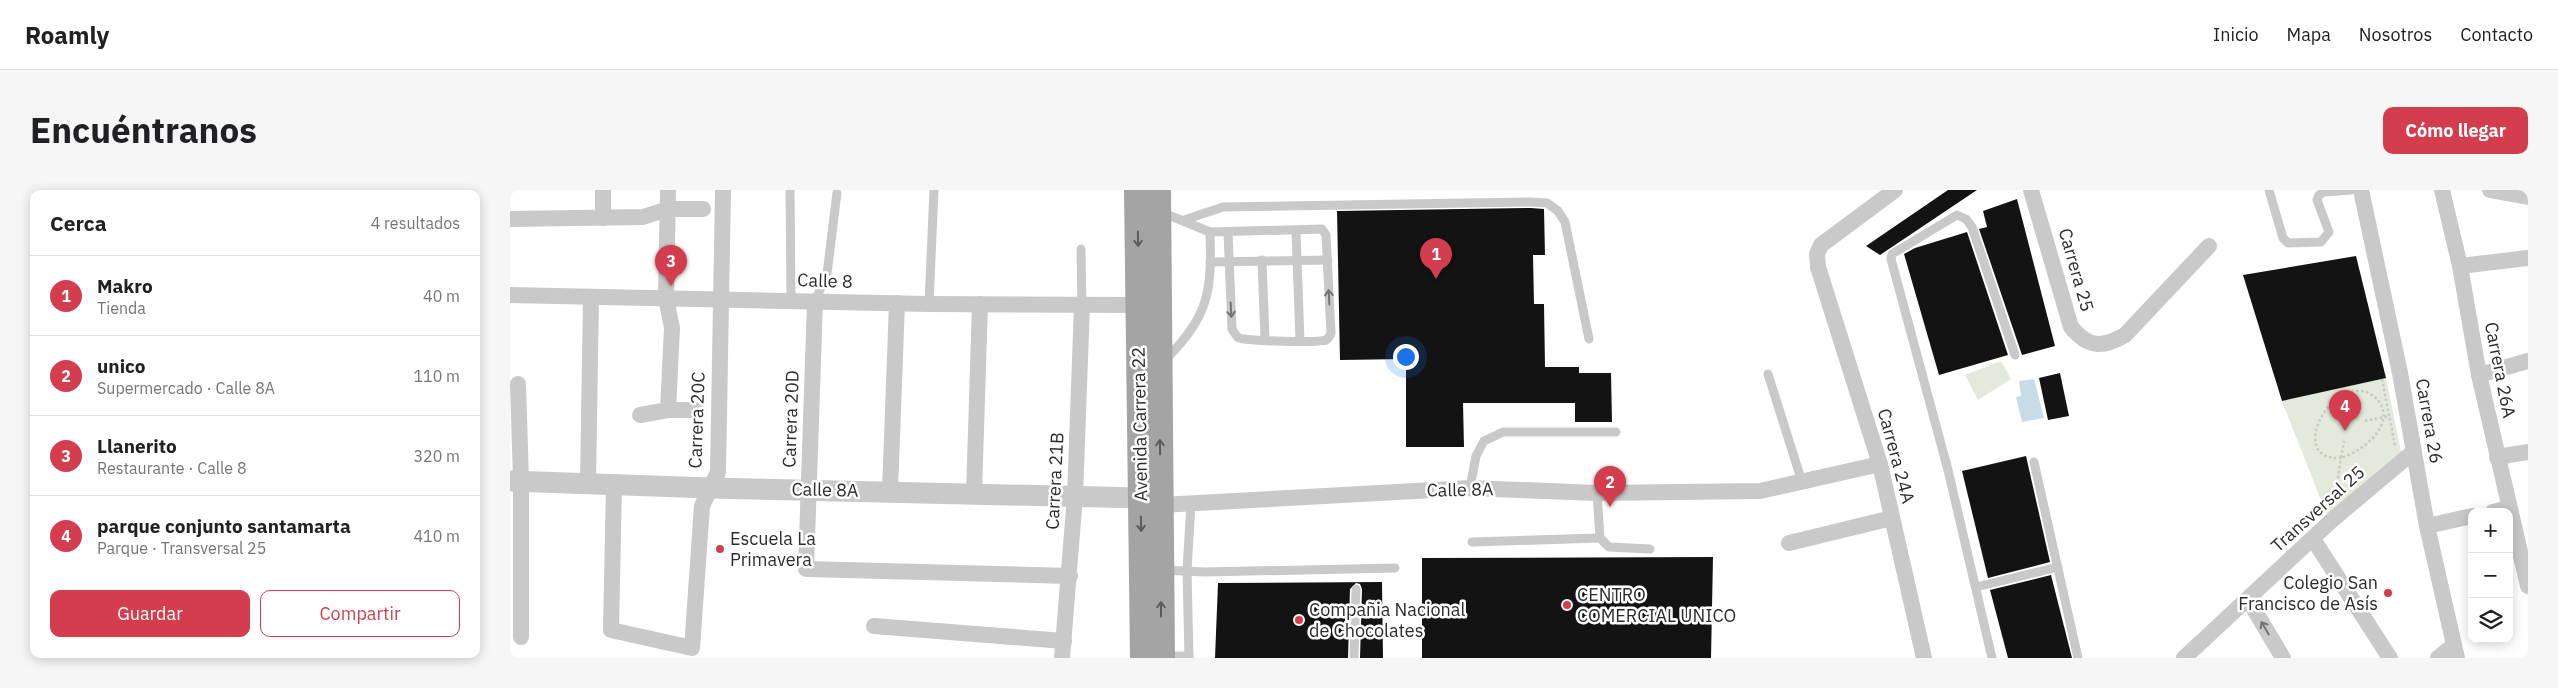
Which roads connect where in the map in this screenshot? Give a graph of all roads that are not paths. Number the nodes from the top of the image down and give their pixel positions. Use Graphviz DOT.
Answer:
graph roads {
  1 [pos="603,190"];
  2 [pos="668,190"];
  3 [pos="723,190"];
  4 [pos="790,190"];
  5 [pos="934,190"];
  6 [pos="1138,190"];
  7 [pos="1896,190"];
  8 [pos="2031,190"];
  9 [pos="2269,190"];
  10 [pos="2351,190"];
  11 [pos="2361,190"];
  12 [pos="2442,190"];
  13 [pos="2497,191"];
  14 [pos="837,193"];
  15 [pos="2528,197"];
  16 [pos="1158,201"];
  17 [pos="668,209"];
  18 [pos="703,210"];
  19 [pos="603,218"];
  20 [pos="510,219"];
  21 [pos="1184,220"];
  22 [pos="1296,231"];
  23 [pos="1210,232"];
  24 [pos="1228,232"];
  25 [pos="2209,246"];
  26 [pos="1081,249"];
  27 [pos="2528,258"];
  28 [pos="1297,259"];
  29 [pos="1262,260"];
  30 [pos="1328,260"];
  31 [pos="1229,261"];
  32 [pos="1210,262"];
  33 [pos="2460,266"];
  34 [pos="510,295"];
  35 [pos="591,297"];
  36 [pos="666,298"];
  37 [pos="721,299"];
  38 [pos="791,300"];
  39 [pos="814,301"];
  40 [pos="896,303"];
  41 [pos="929,304"];
  42 [pos="980,304"];
  43 [pos="1082,305"];
  44 [pos="1139,305"];
  45 [pos="1589,339"];
  46 [pos="1264,340"];
  47 [pos="1300,341"];
  48 [pos="2015,355"];
  49 [pos="2528,360"];
  50 [pos="1159,366"];
  51 [pos="1768,374"];
  52 [pos="2479,374"];
  53 [pos="518,384"];
  54 [pos="668,410"];
  55 [pos="696,410"];
  56 [pos="640,415"];
  57 [pos="1616,432"];
  58 [pos="2413,452"];
  59 [pos="2528,452"];
  60 [pos="2497,457"];
  61 [pos="2034,462"];
  62 [pos="1880,464"];
  63 [pos="515,481"];
  64 [pos="1802,482"];
  65 [pos="588,484"];
  66 [pos="614,485"];
  67 [pos="710,488"];
  68 [pos="1470,488"];
  69 [pos="809,490"];
  70 [pos="890,491"];
  71 [pos="974,493"];
  72 [pos="1597,493"];
  73 [pos="1075,496"];
  74 [pos="1151,501"];
  75 [pos="1191,503"];
  76 [pos="2501,508"];
  77 [pos="2468,517"];
  78 [pos="1892,518"];
  79 [pos="2427,526"];
  80 [pos="2513,532"];
  81 [pos="1600,538"];
  82 [pos="2313,539"];
  83 [pos="1472,542"];
  84 [pos="1789,543"];
  85 [pos="1650,549"];
  86 [pos="2525,555"];
  87 [pos="2058,567"];
  88 [pos="1395,568"];
  89 [pos="1161,570"];
  90 [pos="1187,571"];
  91 [pos="1070,576"];
  92 [pos="2528,586"];
  93 [pos="1976,587"];
  94 [pos="1356,589"];
  95 [pos="2248,599"];
  96 [pos="874,626"];
  97 [pos="521,637"];
  98 [pos="1064,640"];
  99 [pos="2455,652"];
  100 [pos="1155,657"];
  101 [pos="1189,657"];
  102 [pos="1067,658"];
  103 [pos="1354,658"];
  104 [pos="1924,658"];
  105 [pos="1992,658"];
  106 [pos="2078,658"];
  107 [pos="2184,658"];
  108 [pos="2283,658"];
  109 [pos="2390,658"];
  110 [pos="2438,658"];
  1 -- 19 [label="street"];
  2 -- 17 [label="street"];
  3 -- 37 [label="street, Carrera 20C"];
  4 -- 38 [label="lane"];
  5 -- 41 [label="lane"];
  6 -- 44 [label="main road, Avenida Carrera 22, one-way"];
  7 -- 62 [label="street, Carrera 24A"];
  8 -- 25 [label="street, Carrera 25"];
  9 -- 10 [label="lane"];
  11 -- 58 [label="street, Carrera 26"];
  12 -- 33 [label="street, Carrera 26A"];
  13 -- 15 [label="street"];
  14 -- 39 [label="lane"];
  16 -- 21 [label="lane"];
  16 -- 50 [label="main road, Avenida Carrera 22"];
  17 -- 18 [label="street"];
  17 -- 19 [label="street"];
  17 -- 36 [label="street"];
  19 -- 20 [label="street"];
  21 -- 23 [label="lane"];
  21 -- 45 [label="lane"];
  22 -- 24 [label="lane"];
  22 -- 28 [label="lane"];
  22 -- 30 [label="lane"];
  23 -- 24 [label="lane"];
  23 -- 32 [label="lane"];
  24 -- 31 [label="lane"];
  26 -- 43 [label="lane"];
  27 -- 33 [label="street"];
  28 -- 29 [label="lane"];
  28 -- 30 [label="lane"];
  28 -- 47 [label="lane"];
  29 -- 31 [label="lane"];
  29 -- 46 [label="lane"];
  47 -- 30 [label="lane, one-way"];
  31 -- 32 [label="lane"];
  31 -- 46 [label="lane, one-way"];
  32 -- 50 [label="lane"];
  33 -- 52 [label="street, Carrera 26A"];
  34 -- 35 [label="street, Calle 8"];
  35 -- 36 [label="street, Calle 8"];
  35 -- 65 [label="street"];
  36 -- 37 [label="street, Calle 8"];
  36 -- 54 [label="street"];
  37 -- 38 [label="street, Calle 8"];
  37 -- 67 [label="street, Carrera 20C"];
  38 -- 39 [label="street, Calle 8"];
  39 -- 40 [label="street, Calle 8"];
  39 -- 69 [label="street, Carrera 20D"];
  40 -- 41 [label="street, Calle 8"];
  40 -- 70 [label="street"];
  41 -- 42 [label="street, Calle 8"];
  42 -- 43 [label="street, Calle 8"];
  42 -- 71 [label="street"];
  43 -- 44 [label="street, Calle 8"];
  43 -- 73 [label="street, Carrera 21B"];
  44 -- 74 [label="main road, Avenida Carrera 22"];
  46 -- 47 [label="lane"];
  48 -- 93 [label="lane"];
  49 -- 52 [label="street"];
  74 -- 50 [label="main road, Avenida Carrera 22, one-way"];
  51 -- 64 [label="lane"];
  52 -- 60 [label="street, Carrera 26A"];
  53 -- 63 [label="street"];
  54 -- 55 [label="street"];
  54 -- 56 [label="street"];
  57 -- 68 [label="lane"];
  58 -- 79 [label="street, Carrera 26"];
  58 -- 82 [label="street, Transversal 25"];
  59 -- 60 [label="street"];
  60 -- 76 [label="street, Carrera 26A"];
  61 -- 87 [label="lane"];
  62 -- 64 [label="street, Calle 8A"];
  62 -- 78 [label="street, Carrera 24A"];
  63 -- 65 [label="street, Calle 8A"];
  63 -- 97 [label="street"];
  64 -- 72 [label="street, Calle 8A"];
  65 -- 66 [label="street, Calle 8A"];
  66 -- 67 [label="street, Calle 8A"];
  66 -- 67 [label="street, Carrera 20C"];
  67 -- 69 [label="street, Calle 8A"];
  68 -- 72 [label="street, Calle 8A"];
  68 -- 75 [label="street, Calle 8A"];
  69 -- 70 [label="street, Calle 8A"];
  69 -- 91 [label="street, Carrera 20D"];
  70 -- 71 [label="street, Calle 8A"];
  71 -- 73 [label="street, Calle 8A"];
  72 -- 81 [label="lane"];
  73 -- 74 [label="street, Calle 8A"];
  73 -- 91 [label="street, Carrera 21B"];
  74 -- 75 [label="street, Calle 8A"];
  74 -- 89 [label="main road, Avenida Carrera 22"];
  74 -- 100 [label="main road, Avenida Carrera 22, one-way"];
  75 -- 90 [label="lane"];
  77 -- 79 [label="street"];
  78 -- 84 [label="street"];
  78 -- 104 [label="street, Carrera 24A"];
  79 -- 99 [label="street, Carrera 26"];
  80 -- 86 [label="street, Carrera 26A"];
  81 -- 83 [label="lane"];
  81 -- 85 [label="lane"];
  82 -- 95 [label="street, Transversal 25"];
  82 -- 109 [label="street"];
  86 -- 92 [label="street, Carrera 26A"];
  87 -- 93 [label="lane"];
  87 -- 106 [label="lane"];
  88 -- 90 [label="lane"];
  89 -- 90 [label="lane"];
  100 -- 89 [label="main road, Avenida Carrera 22, one-way"];
  90 -- 101 [label="lane"];
  91 -- 98 [label="street, Carrera 21B"];
  93 -- 105 [label="lane"];
  94 -- 103 [label="lane"];
  95 -- 107 [label="street, Transversal 25"];
  108 -- 95 [label="street, one-way"];
  96 -- 98 [label="street"];
  98 -- 102 [label="street, Carrera 21B"];
  99 -- 110 [label="street"];
  100 -- 101 [label="lane"];
}
